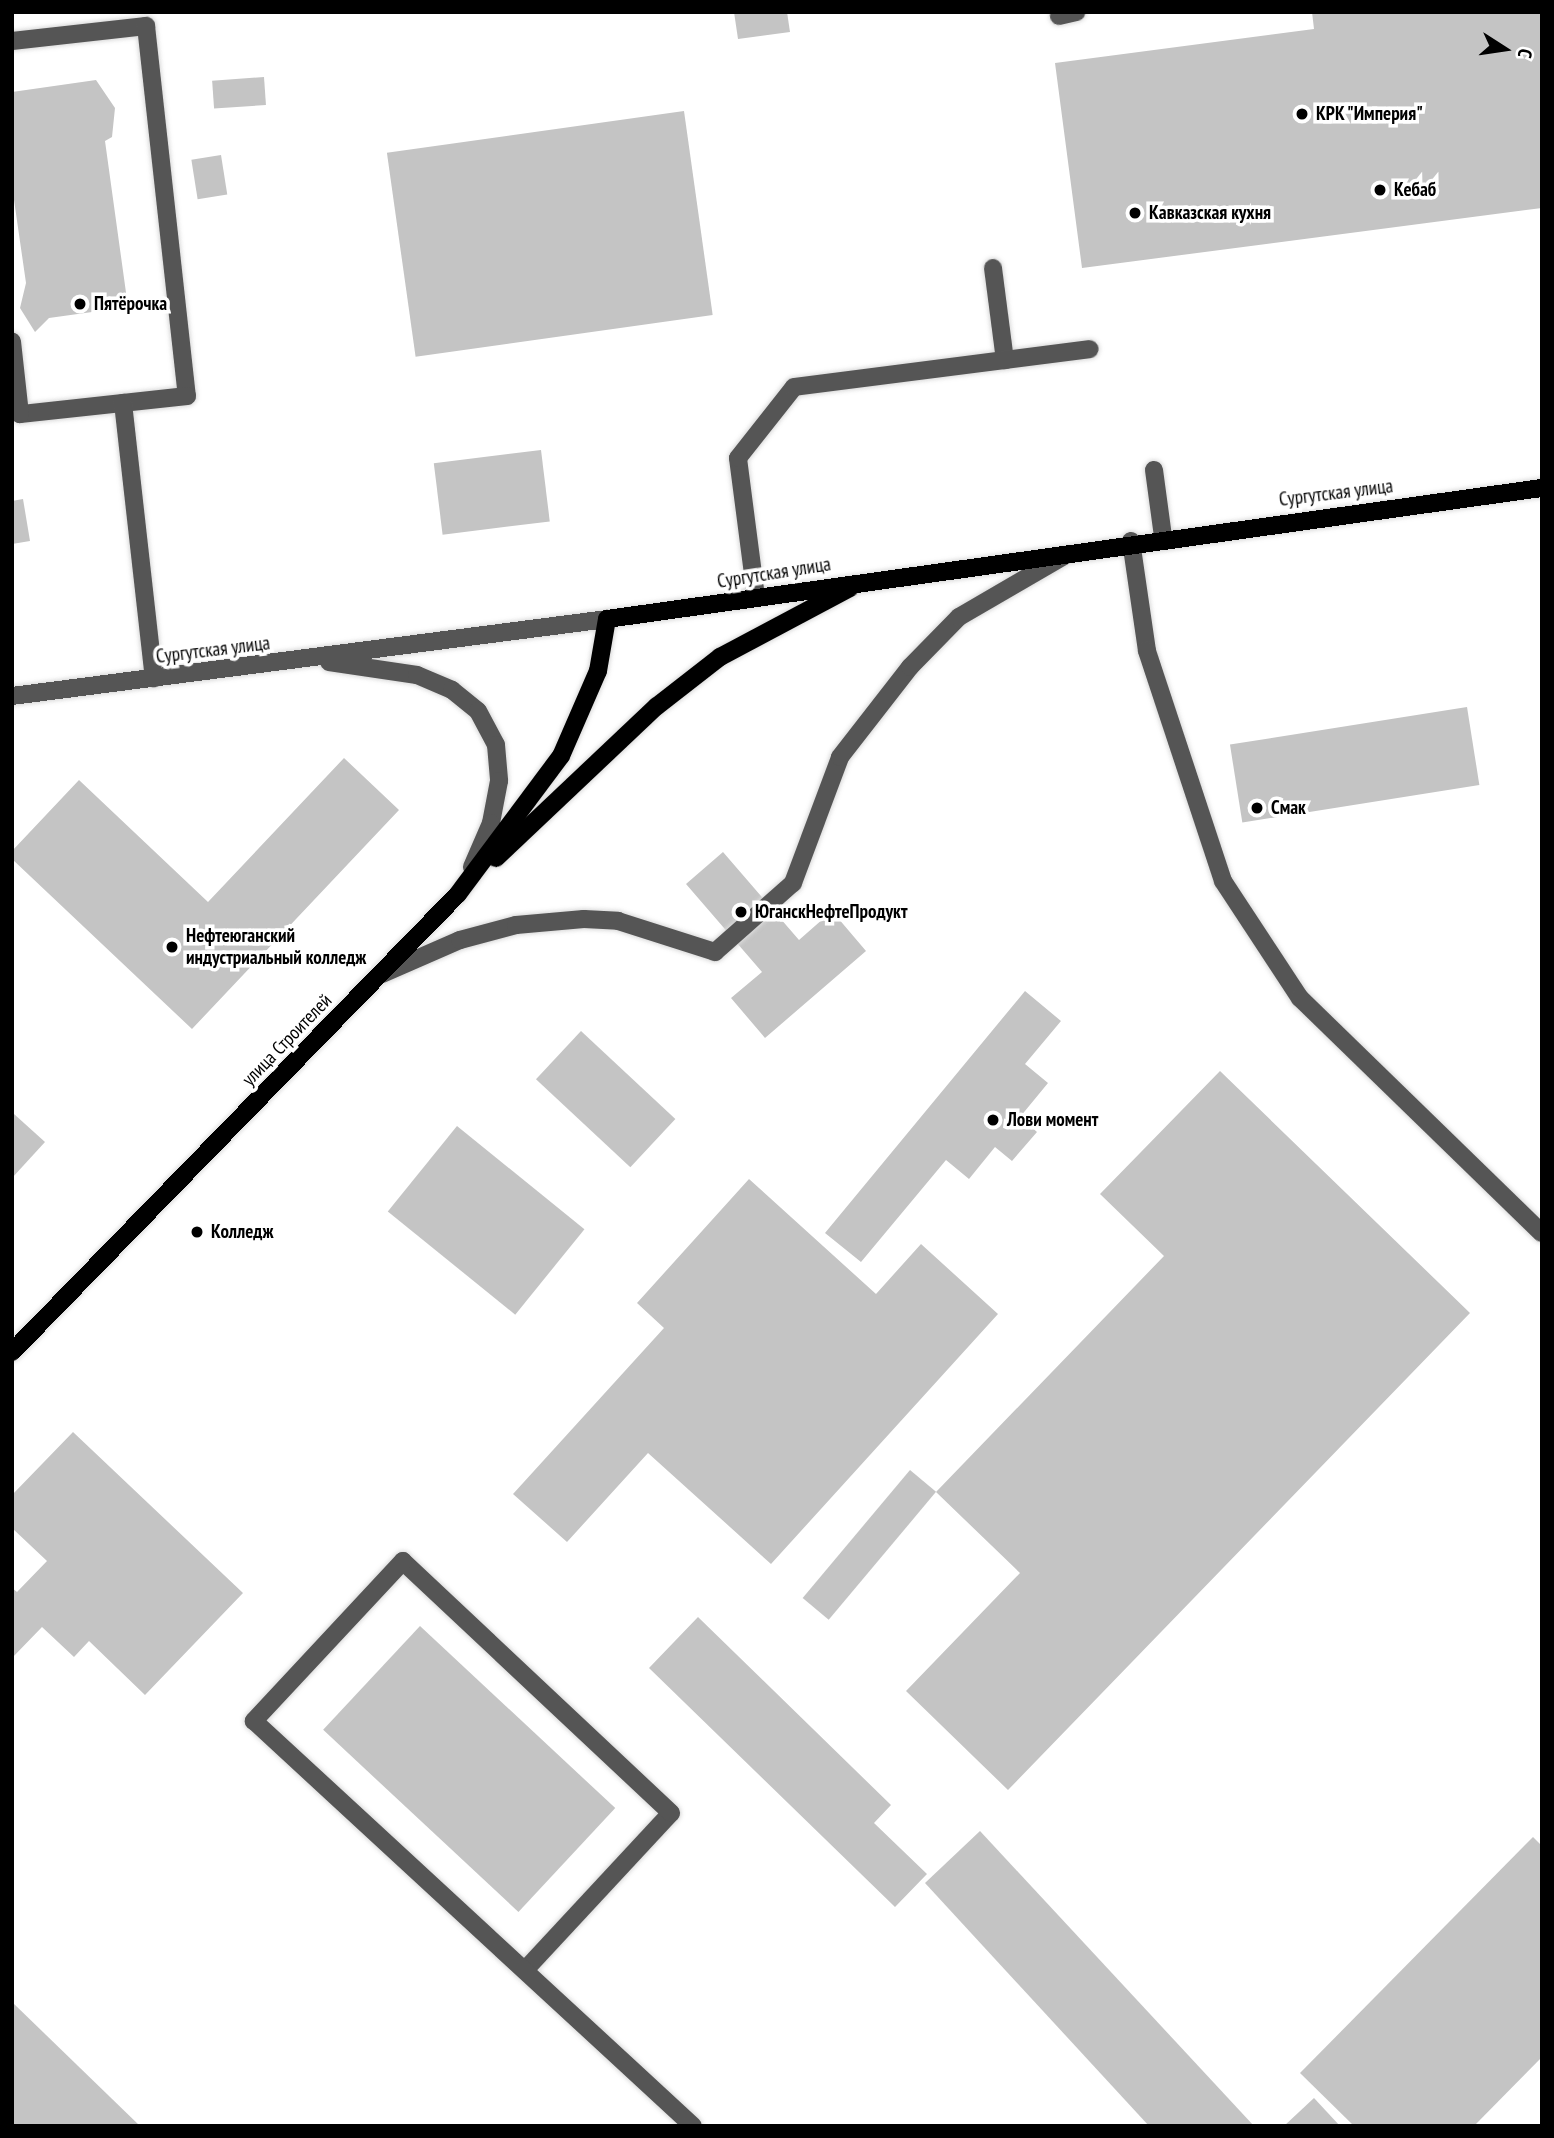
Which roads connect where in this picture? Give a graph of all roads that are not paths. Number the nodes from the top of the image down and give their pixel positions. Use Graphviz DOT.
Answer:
graph roads {
  1 [pos="1077,12"];
  2 [pos="1059,16"];
  3 [pos="12,41"];
  4 [pos="993,268"];
  5 [pos="12,341"];
  6 [pos="1090,349"];
  7 [pos="1005,360"];
  8 [pos="124,403"];
  9 [pos="1154,470"];
  10 [pos="1542,488"];
  11 [pos="1163,537"];
  12 [pos="1131,541"];
  13 [pos="1080,548"];
  14 [pos="868,580"];
  15 [pos="756,597"];
  16 [pos="607,619"];
  17 [pos="308,659"];
  18 [pos="155,678"];
  19 [pos="12,696"];
  20 [pos="458,894"];
  21 [pos="379,976"];
  22 [pos="1542,1233"];
  23 [pos="12,1352"];
  24 [pos="525,1970"];
  25 [pos="693,2126"];
  1 -- 2 [label="street"];
  3 -- 8 [label="street"];
  4 -- 7 [label="street"];
  5 -- 8 [label="street"];
  6 -- 7 [label="street"];
  7 -- 15 [label="street"];
  8 -- 18 [label="street"];
  9 -- 11 [label="street"];
  10 -- 11 [label="main road, Сургутская улица"];
  11 -- 12 [label="main road, Сургутская улица"];
  12 -- 13 [label="main road, Сургутская улица"];
  12 -- 22 [label="street"];
  13 -- 14 [label="main road, Сургутская улица"];
  13 -- 21 [label="street"];
  14 -- 15 [label="main road, Сургутская улица"];
  14 -- 20 [label="main road"];
  15 -- 16 [label="main road, Сургутская улица"];
  16 -- 17 [label="street, Сургутская улица"];
  16 -- 20 [label="main road, улица Строителей"];
  17 -- 18 [label="street, Сургутская улица"];
  17 -- 20 [label="street"];
  18 -- 19 [label="street, Сургутская улица"];
  20 -- 21 [label="main road, улица Строителей"];
  21 -- 23 [label="main road, улица Строителей"];
  24 -- 24 [label="street"];
  24 -- 25 [label="street"];
}
